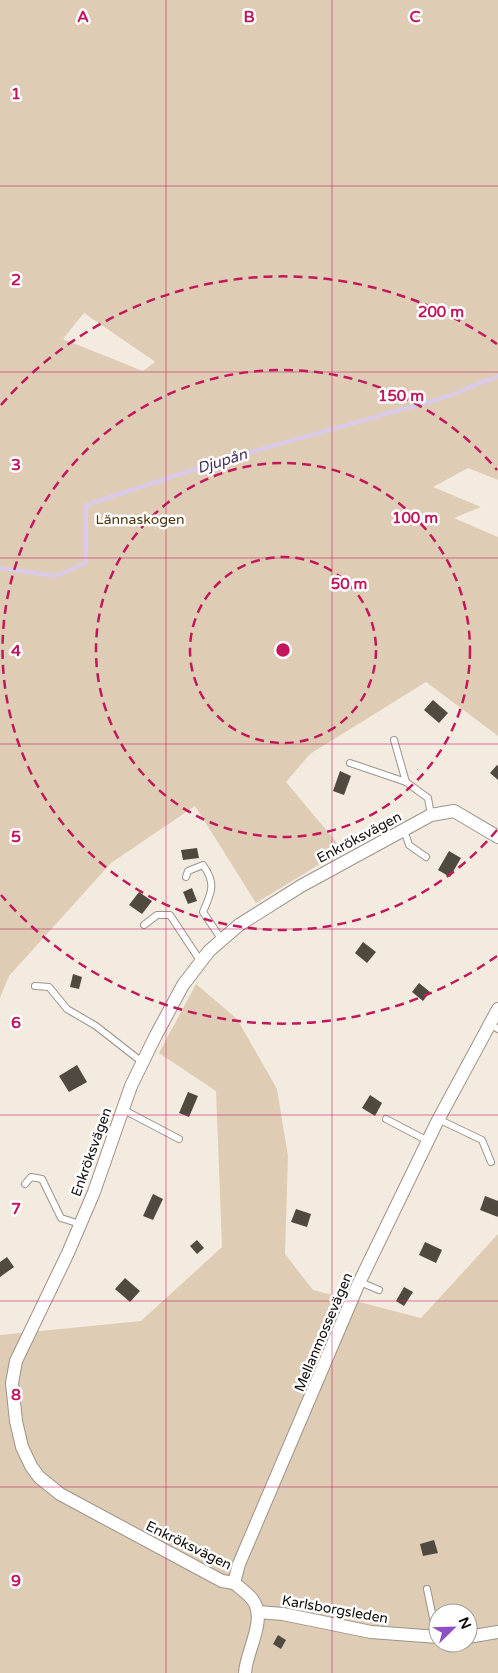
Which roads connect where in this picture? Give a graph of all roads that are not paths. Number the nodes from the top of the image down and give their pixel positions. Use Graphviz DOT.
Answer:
graph roads {
  1 [pos="394,740"];
  2 [pos="350,763"];
  3 [pos="406,782"];
  4 [pos="431,815"];
  5 [pos="404,830"];
  6 [pos="498,837"];
  7 [pos="426,857"];
  8 [pos="186,877"];
  9 [pos="144,925"];
  10 [pos="222,940"];
  11 [pos="201,962"];
  12 [pos="36,986"];
  13 [pos="498,1009"];
  14 [pos="494,1026"];
  15 [pos="142,1062"];
  16 [pos="122,1109"];
  17 [pos="386,1119"];
  18 [pos="438,1119"];
  19 [pos="179,1139"];
  20 [pos="428,1141"];
  21 [pos="491,1162"];
  22 [pos="26,1184"];
  23 [pos="80,1224"];
  24 [pos="360,1282"];
  25 [pos="379,1290"];
  26 [pos="234,1582"];
  27 [pos="427,1590"];
  28 [pos="430,1603"];
  29 [pos="258,1612"];
  30 [pos="498,1632"];
  31 [pos="428,1636"];
  32 [pos="478,1636"];
  33 [pos="245,1673"];
  1 -- 3 [label="lane"];
  2 -- 3 [label="lane"];
  3 -- 4 [label="lane"];
  4 -- 5 [label="street, Enkröksvägen"];
  4 -- 6 [label="street, Enkröksvägen"];
  5 -- 7 [label="lane"];
  5 -- 10 [label="street, Enkröksvägen"];
  8 -- 10 [label="lane"];
  9 -- 11 [label="lane"];
  10 -- 11 [label="street, Enkröksvägen"];
  11 -- 15 [label="street, Enkröksvägen"];
  12 -- 15 [label="lane"];
  13 -- 14 [label="street, Mellanmossevägen"];
  14 -- 18 [label="street, Mellanmossevägen"];
  15 -- 16 [label="street, Enkröksvägen"];
  16 -- 19 [label="lane"];
  16 -- 23 [label="street, Enkröksvägen"];
  17 -- 20 [label="lane"];
  18 -- 20 [label="street, Mellanmossevägen"];
  18 -- 21 [label="lane"];
  20 -- 24 [label="street, Mellanmossevägen"];
  22 -- 23 [label="lane"];
  23 -- 26 [label="street, Enkröksvägen"];
  24 -- 25 [label="lane"];
  24 -- 26 [label="street, Mellanmossevägen"];
  26 -- 29 [label="street"];
  27 -- 28 [label="lane"];
  29 -- 31 [label="street, Karlsborgsleden"];
  29 -- 33 [label="street"];
  30 -- 32 [label="street"];
}
